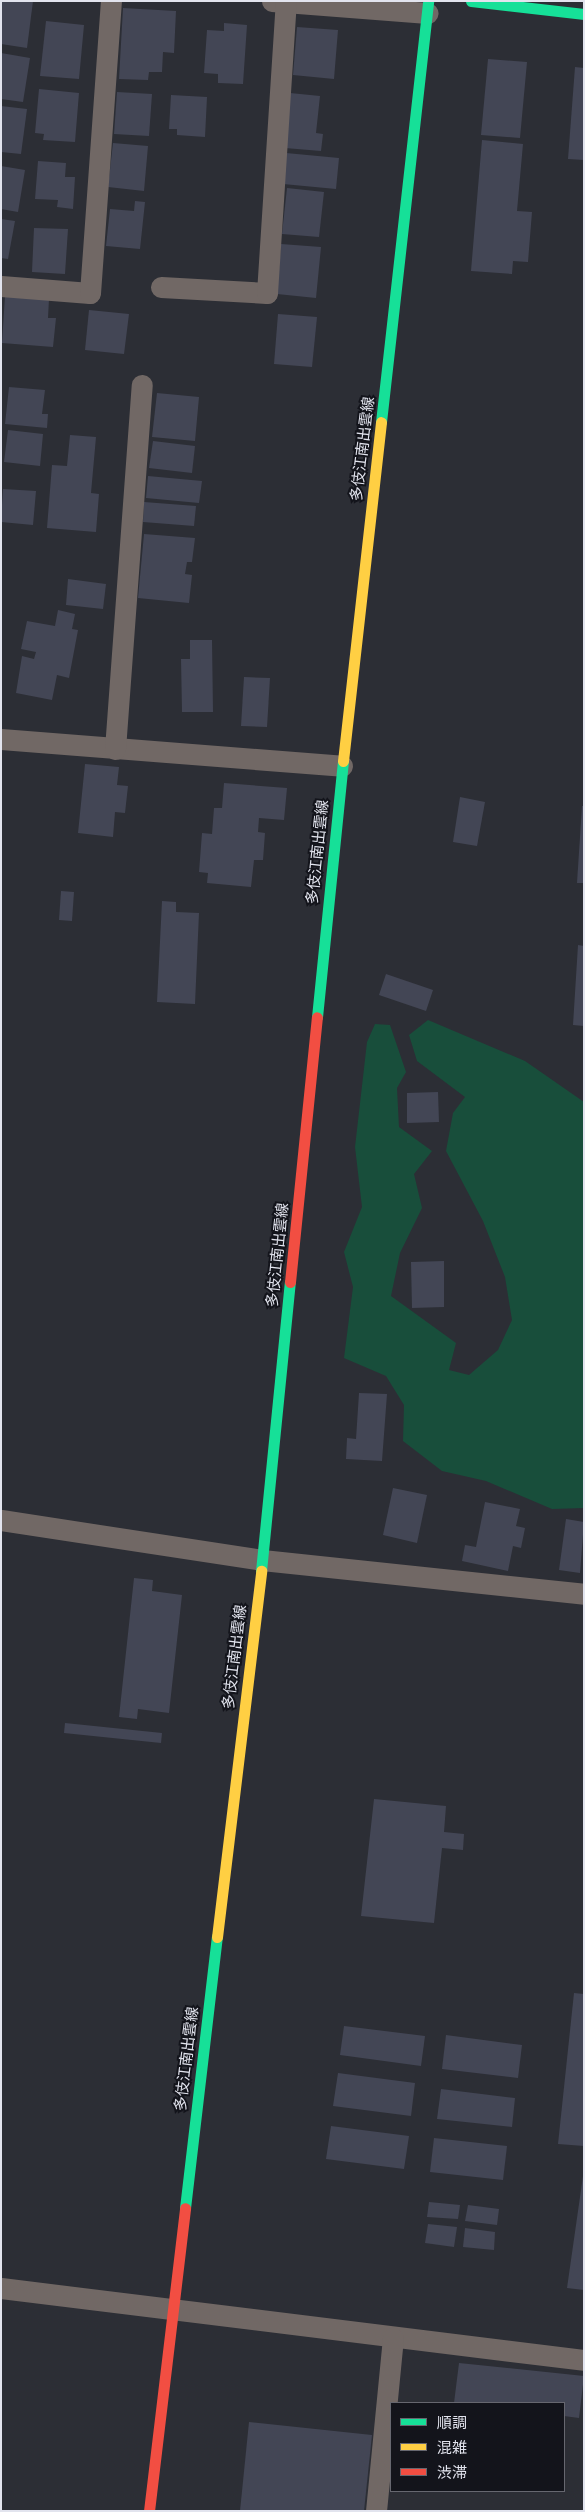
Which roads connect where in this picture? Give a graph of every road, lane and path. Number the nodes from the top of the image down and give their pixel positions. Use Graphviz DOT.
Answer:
graph roads {
  1 [pos="111,1"];
  2 [pos="471,1"];
  3 [pos="279,2"];
  4 [pos="428,7"];
  5 [pos="584,14"];
  6 [pos="1,286"];
  7 [pos="161,287"];
  8 [pos="142,385"];
  9 [pos="1,739"];
  10 [pos="115,748"];
  11 [pos="342,766"];
  12 [pos="1,1520"];
  13 [pos="262,1560"];
  14 [pos="584,1594"];
  15 [pos="1,2288"];
  16 [pos="172,2312"];
  17 [pos="393,2338"];
  18 [pos="584,2360"];
  19 [pos="150,2511"];
  20 [pos="376,2511"];
  1 -- 6 [label="street"];
  2 -- 5 [label="main road"];
  3 -- 4 [label="street"];
  3 -- 7 [label="street"];
  4 -- 11 [label="main road, 多伎江南出雲線"];
  8 -- 10 [label="street"];
  9 -- 10 [label="street"];
  10 -- 11 [label="street"];
  11 -- 13 [label="main road, 多伎江南出雲線"];
  12 -- 13 [label="street"];
  13 -- 14 [label="street"];
  13 -- 16 [label="main road, 多伎江南出雲線"];
  15 -- 16 [label="street"];
  16 -- 17 [label="street"];
  16 -- 19 [label="main road, 多伎江南出雲線"];
  17 -- 18 [label="street"];
  17 -- 20 [label="street"];
}
